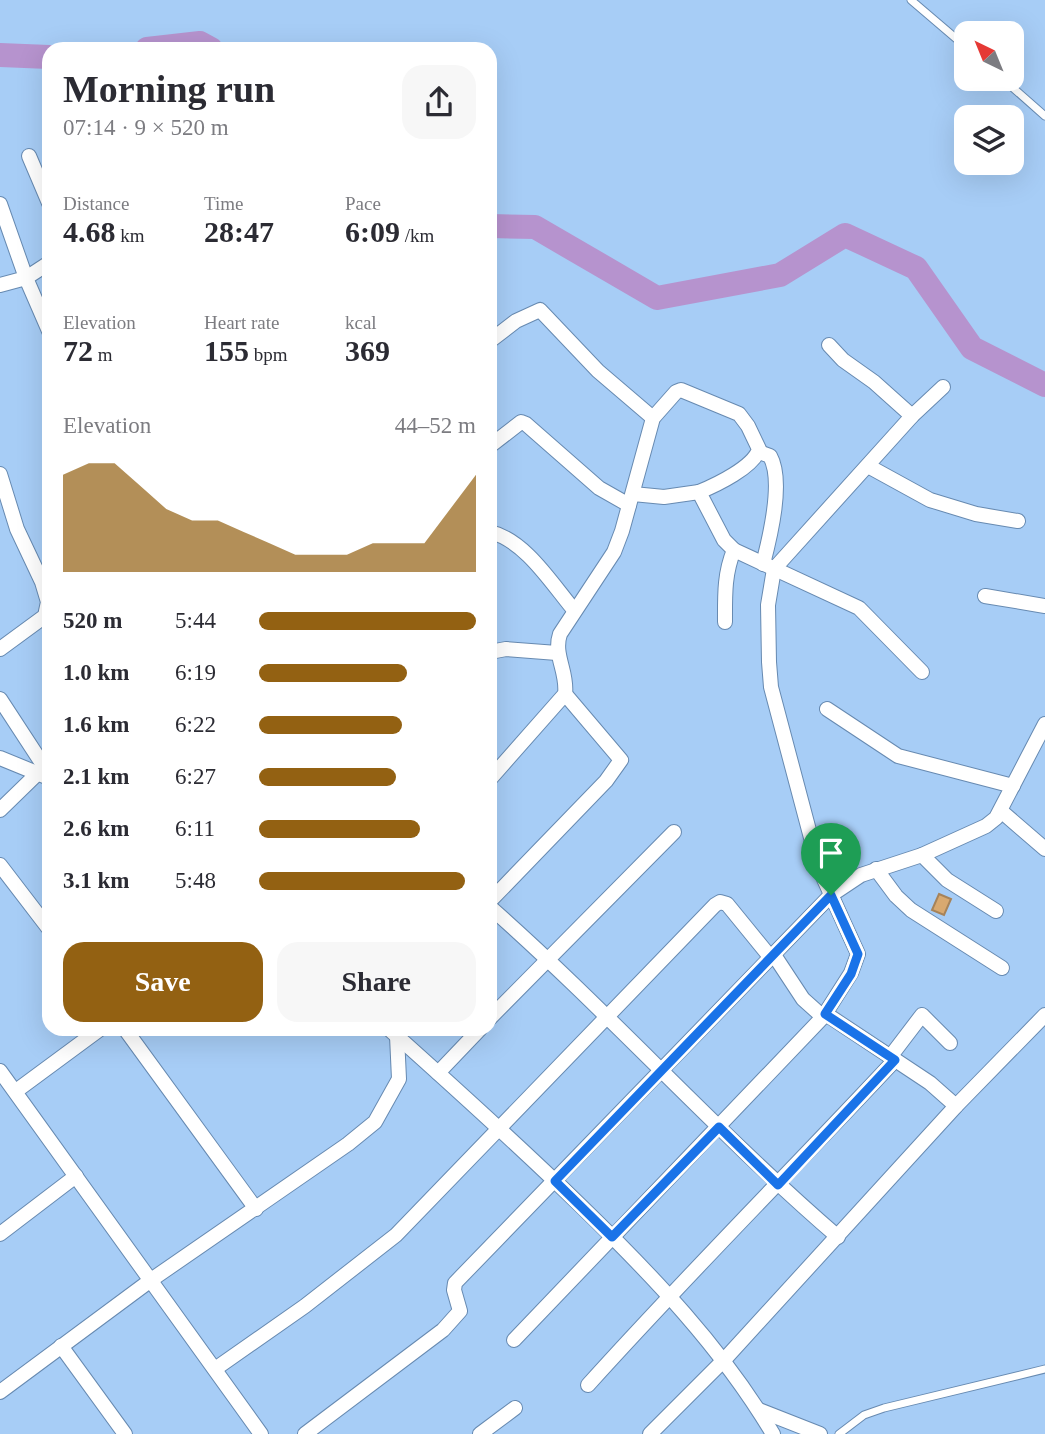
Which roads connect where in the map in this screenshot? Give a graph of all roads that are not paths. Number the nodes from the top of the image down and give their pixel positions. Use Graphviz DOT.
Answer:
graph roads {
  1 [pos="911,0"];
  2 [pos="954,37"];
  3 [pos="1017,91"];
  4 [pos="1045,116"];
  5 [pos="29,156"];
  6 [pos="42,187"];
  7 [pos="0,204"];
  8 [pos="42,268"];
  9 [pos="26,278"];
  10 [pos="0,285"];
  11 [pos="42,315"];
  12 [pos="497,336"];
  13 [pos="830,345"];
  14 [pos="943,387"];
  15 [pos="912,416"];
  16 [pos="653,418"];
  17 [pos="497,440"];
  18 [pos="759,452"];
  19 [pos="867,466"];
  20 [pos="0,474"];
  21 [pos="699,492"];
  22 [pos="631,500"];
  23 [pos="1018,521"];
  24 [pos="497,535"];
  25 [pos="734,550"];
  26 [pos="768,566"];
  27 [pos="42,580"];
  28 [pos="985,596"];
  29 [pos="1045,606"];
  30 [pos="574,611"];
  31 [pos="42,618"];
  32 [pos="725,622"];
  33 [pos="0,649"];
  34 [pos="497,651"];
  35 [pos="557,653"];
  36 [pos="922,672"];
  37 [pos="565,694"];
  38 [pos="0,699"];
  39 [pos="827,709"];
  40 [pos="1045,724"];
  41 [pos="0,758"];
  42 [pos="42,770"];
  43 [pos="497,771"];
  44 [pos="42,774"];
  45 [pos="42,777"];
  46 [pos="1013,786"];
  47 [pos="0,810"];
  48 [pos="1001,811"];
  49 [pos="674,832"];
  50 [pos="1045,849"];
  51 [pos="922,855"];
  52 [pos="0,865"];
  53 [pos="876,869"];
  54 [pos="497,894"];
  55 [pos="831,895"];
  56 [pos="996,911"];
  57 [pos="497,913"];
  58 [pos="42,920"];
  59 [pos="772,957"];
  60 [pos="548,958"];
  61 [pos="1002,968"];
  62 [pos="497,1011"];
  63 [pos="825,1015"];
  64 [pos="1045,1015"];
  65 [pos="607,1016"];
  66 [pos="91,1036"];
  67 [pos="130,1036"];
  68 [pos="394,1036"];
  69 [pos="397,1036"];
  70 [pos="473,1036"];
  71 [pos="950,1043"];
  72 [pos="892,1058"];
  73 [pos="0,1070"];
  74 [pos="662,1072"];
  75 [pos="438,1073"];
  76 [pos="16,1091"];
  77 [pos="956,1106"];
  78 [pos="719,1127"];
  79 [pos="499,1128"];
  80 [pos="76,1176"];
  81 [pos="555,1181"];
  82 [pos="778,1185"];
  83 [pos="256,1209"];
  84 [pos="0,1234"];
  85 [pos="612,1237"];
  86 [pos="838,1237"];
  87 [pos="151,1280"];
  88 [pos="668,1295"];
  89 [pos="514,1340"];
  90 [pos="61,1346"];
  91 [pos="724,1360"];
  92 [pos="215,1369"];
  93 [pos="1045,1369"];
  94 [pos="588,1385"];
  95 [pos="0,1392"];
  96 [pos="515,1408"];
  97 [pos="759,1410"];
  98 [pos="125,1434"];
  99 [pos="261,1434"];
  100 [pos="305,1434"];
  101 [pos="480,1434"];
  102 [pos="650,1434"];
  103 [pos="772,1434"];
  104 [pos="820,1434"];
  105 [pos="839,1434"];
  1 -- 2 [label="lane"];
  3 -- 4 [label="lane"];
  5 -- 6 [label="street"];
  7 -- 9 [label="street"];
  8 -- 9 [label="street"];
  9 -- 10 [label="street"];
  9 -- 11 [label="street"];
  12 -- 16 [label="street"];
  13 -- 15 [label="street"];
  14 -- 15 [label="street"];
  15 -- 19 [label="street"];
  16 -- 18 [label="street"];
  16 -- 22 [label="street"];
  17 -- 22 [label="street"];
  18 -- 21 [label="street"];
  18 -- 26 [label="street"];
  19 -- 23 [label="street"];
  19 -- 26 [label="street"];
  20 -- 27 [label="street"];
  21 -- 22 [label="street"];
  21 -- 25 [label="street"];
  22 -- 30 [label="street"];
  24 -- 30 [label="street"];
  25 -- 26 [label="street"];
  25 -- 32 [label="street"];
  26 -- 36 [label="street"];
  26 -- 55 [label="street"];
  28 -- 29 [label="street"];
  30 -- 35 [label="street"];
  31 -- 33 [label="street"];
  34 -- 35 [label="street"];
  35 -- 37 [label="street"];
  37 -- 43 [label="street"];
  37 -- 54 [label="street"];
  38 -- 42 [label="street"];
  39 -- 46 [label="street"];
  40 -- 46 [label="street"];
  41 -- 44 [label="street"];
  45 -- 47 [label="street"];
  46 -- 48 [label="street"];
  48 -- 50 [label="street"];
  48 -- 51 [label="street"];
  49 -- 60 [label="street"];
  51 -- 53 [label="street"];
  51 -- 56 [label="street"];
  52 -- 58 [label="street"];
  53 -- 55 [label="street"];
  53 -- 61 [label="street"];
  55 -- 59 [label="street"];
  55 -- 63 [label="street"];
  57 -- 60 [label="street"];
  59 -- 63 [label="street"];
  59 -- 65 [label="street"];
  59 -- 74 [label="street"];
  60 -- 62 [label="street"];
  60 -- 65 [label="street"];
  63 -- 72 [label="street"];
  63 -- 78 [label="street"];
  64 -- 77 [label="street"];
  65 -- 74 [label="street"];
  65 -- 79 [label="street"];
  66 -- 76 [label="street"];
  67 -- 83 [label="street"];
  68 -- 83 [label="street"];
  69 -- 75 [label="street"];
  70 -- 75 [label="street"];
  71 -- 72 [label="street"];
  72 -- 77 [label="street"];
  72 -- 82 [label="street"];
  73 -- 76 [label="street"];
  74 -- 78 [label="street"];
  74 -- 81 [label="street"];
  75 -- 79 [label="street"];
  76 -- 80 [label="street"];
  77 -- 86 [label="street"];
  78 -- 82 [label="street"];
  78 -- 85 [label="street"];
  79 -- 81 [label="street"];
  79 -- 92 [label="street"];
  80 -- 84 [label="street"];
  80 -- 87 [label="street"];
  81 -- 85 [label="street"];
  81 -- 100 [label="street"];
  82 -- 86 [label="street"];
  82 -- 88 [label="street"];
  83 -- 87 [label="street"];
  85 -- 88 [label="street"];
  85 -- 89 [label="street"];
  86 -- 91 [label="street"];
  87 -- 90 [label="street"];
  87 -- 92 [label="street"];
  88 -- 91 [label="street"];
  88 -- 94 [label="street"];
  90 -- 95 [label="street"];
  90 -- 98 [label="street"];
  91 -- 97 [label="street"];
  91 -- 102 [label="street"];
  92 -- 99 [label="street"];
  93 -- 105 [label="lane"];
  96 -- 101 [label="street"];
  97 -- 103 [label="street"];
  97 -- 104 [label="street"];
}
